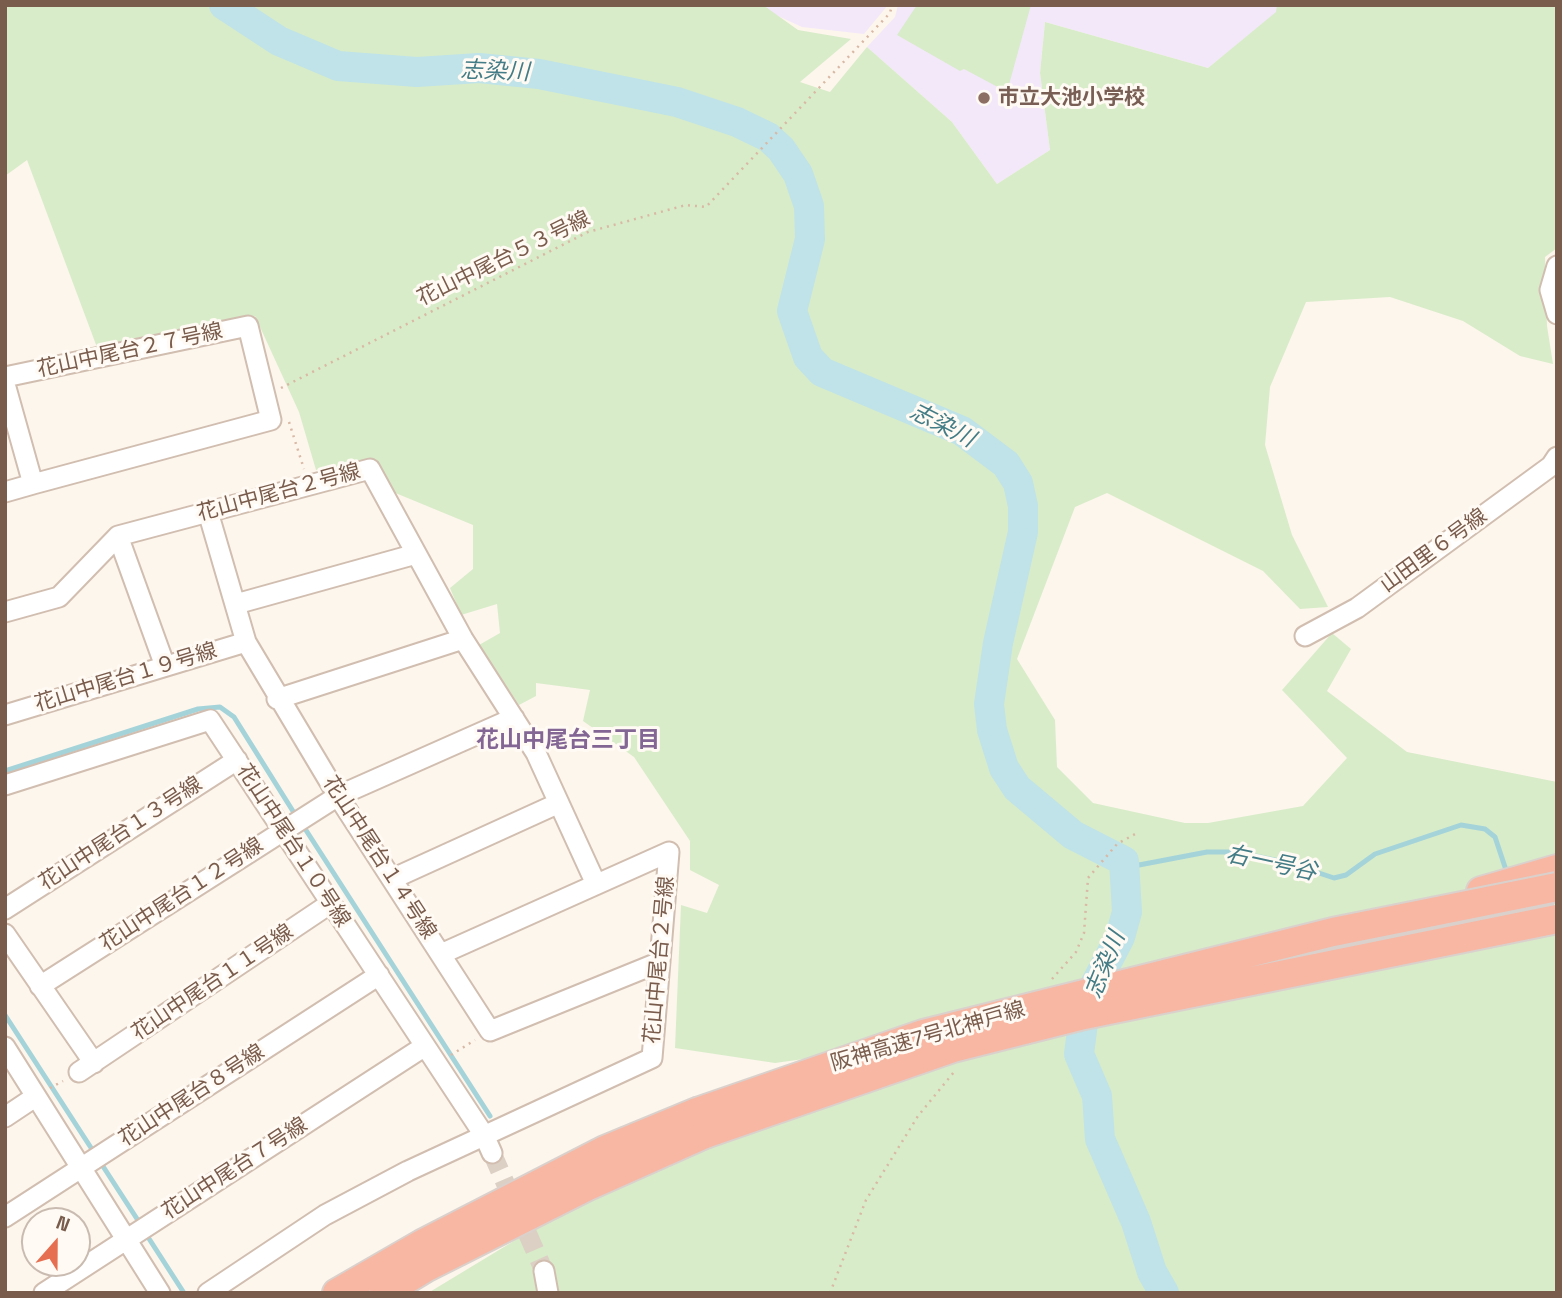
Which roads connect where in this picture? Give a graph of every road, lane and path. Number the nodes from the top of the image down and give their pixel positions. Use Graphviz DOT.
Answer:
graph roads {
  1 [pos="892,5"];
  2 [pos="1557,267"];
  3 [pos="1557,314"];
  4 [pos="5,377"];
  5 [pos="5,384"];
  6 [pos="265,394"];
  7 [pos="287,413"];
  8 [pos="1557,457"];
  9 [pos="33,484"];
  10 [pos="309,486"];
  11 [pos="5,492"];
  12 [pos="208,512"];
  13 [pos="118,536"];
  14 [pos="416,554"];
  15 [pos="236,604"];
  16 [pos="5,612"];
  17 [pos="1305,636"];
  18 [pos="463,639"];
  19 [pos="246,642"];
  20 [pos="165,666"];
  21 [pos="277,699"];
  22 [pos="5,715"];
  23 [pos="514,718"];
  24 [pos="237,760"];
  25 [pos="5,785"];
  26 [pos="338,796"];
  27 [pos="559,803"];
  28 [pos="286,828"];
  29 [pos="1557,869"];
  30 [pos="392,879"];
  31 [pos="596,884"];
  32 [pos="1557,887"];
  33 [pos="331,903"];
  34 [pos="5,909"];
  35 [pos="1428,915"];
  36 [pos="1557,919"];
  37 [pos="5,934"];
  38 [pos="1557,934"];
  39 [pos="1449,940"];
  40 [pos="441,954"];
  41 [pos="660,962"];
  42 [pos="379,975"];
  43 [pos="40,986"];
  44 [pos="425,1046"];
  45 [pos="5,1047"];
  46 [pos="35,1097"];
  47 [pos="5,1116"];
  48 [pos="701,1123"];
  49 [pos="488,1144"];
  50 [pos="84,1166"];
  51 [pos="5,1217"];
  52 [pos="130,1237"];
  53 [pos="544,1271"];
  54 [pos="44,1293"];
  55 [pos="160,1293"];
  56 [pos="208,1293"];
  57 [pos="337,1293"];
  58 [pos="384,1293"];
  59 [pos="548,1293"];
  1 -- 6 [label="path, 花山中尾台５３号線"];
  2 -- 3 [label="street"];
  4 -- 6 [label="street, 花山中尾台２７号線"];
  5 -- 9 [label="street"];
  6 -- 9 [label="street, 花山中尾台２７号線"];
  7 -- 10 [label="path"];
  8 -- 17 [label="street, 山田里６号線"];
  9 -- 11 [label="street, 花山中尾台２７号線"];
  10 -- 12 [label="street, 花山中尾台２号線"];
  10 -- 14 [label="street, 花山中尾台２号線"];
  12 -- 13 [label="street, 花山中尾台２号線"];
  12 -- 15 [label="street, 花山中尾台１４号線"];
  13 -- 16 [label="street"];
  13 -- 20 [label="street"];
  14 -- 15 [label="street"];
  14 -- 18 [label="street, 花山中尾台２号線"];
  15 -- 19 [label="street, 花山中尾台１４号線"];
  18 -- 21 [label="street"];
  18 -- 23 [label="street, 花山中尾台２号線"];
  19 -- 20 [label="street, 花山中尾台１９号線"];
  19 -- 21 [label="street, 花山中尾台１４号線"];
  20 -- 22 [label="street, 花山中尾台１９号線"];
  21 -- 26 [label="street, 花山中尾台１４号線"];
  23 -- 26 [label="street, 花山中尾台１２号線"];
  23 -- 27 [label="street, 花山中尾台２号線"];
  24 -- 25 [label="street, 花山中尾台１０号線"];
  24 -- 28 [label="street, 花山中尾台１０号線"];
  24 -- 34 [label="street, 花山中尾台１３号線"];
  26 -- 28 [label="street, 花山中尾台１２号線"];
  26 -- 30 [label="street, 花山中尾台１４号線"];
  27 -- 30 [label="street"];
  27 -- 31 [label="street, 花山中尾台２号線"];
  28 -- 33 [label="street, 花山中尾台１０号線"];
  28 -- 43 [label="street, 花山中尾台１２号線"];
  29 -- 35 [label="highway, bridge"];
  30 -- 40 [label="street, 花山中尾台１４号線"];
  31 -- 40 [label="street"];
  31 -- 41 [label="street, 花山中尾台２号線"];
  32 -- 35 [label="highway, 阪神高速7号北神戸線, bridge"];
  33 -- 42 [label="street, 花山中尾台１０号線"];
  33 -- 43 [label="street, 花山中尾台１１号線"];
  35 -- 48 [label="highway, 阪神高速7号北神戸線, bridge"];
  36 -- 39 [label="highway, 阪神高速7号北神戸線, bridge"];
  37 -- 43 [label="street, 花山中尾台１１号線"];
  38 -- 39 [label="highway, bridge"];
  39 -- 48 [label="highway, 阪神高速7号北神戸線, bridge"];
  40 -- 41 [label="street, 花山中尾台１４号線"];
  41 -- 49 [label="street, 花山中尾台２号線"];
  42 -- 44 [label="street, 花山中尾台１０号線"];
  42 -- 50 [label="street, 花山中尾台８号線"];
  44 -- 49 [label="street, 花山中尾台１０号線"];
  44 -- 52 [label="street, 花山中尾台７号線"];
  45 -- 46 [label="street"];
  46 -- 47 [label="street"];
  46 -- 50 [label="street"];
  48 -- 57 [label="highway, 阪神高速7号北神戸線"];
  48 -- 58 [label="highway, 阪神高速7号北神戸線"];
  49 -- 56 [label="street, 花山中尾台２号線"];
  50 -- 51 [label="street, 花山中尾台８号線"];
  50 -- 52 [label="street"];
  52 -- 54 [label="street, 花山中尾台７号線"];
  52 -- 55 [label="street"];
  53 -- 59 [label="street"];
}
